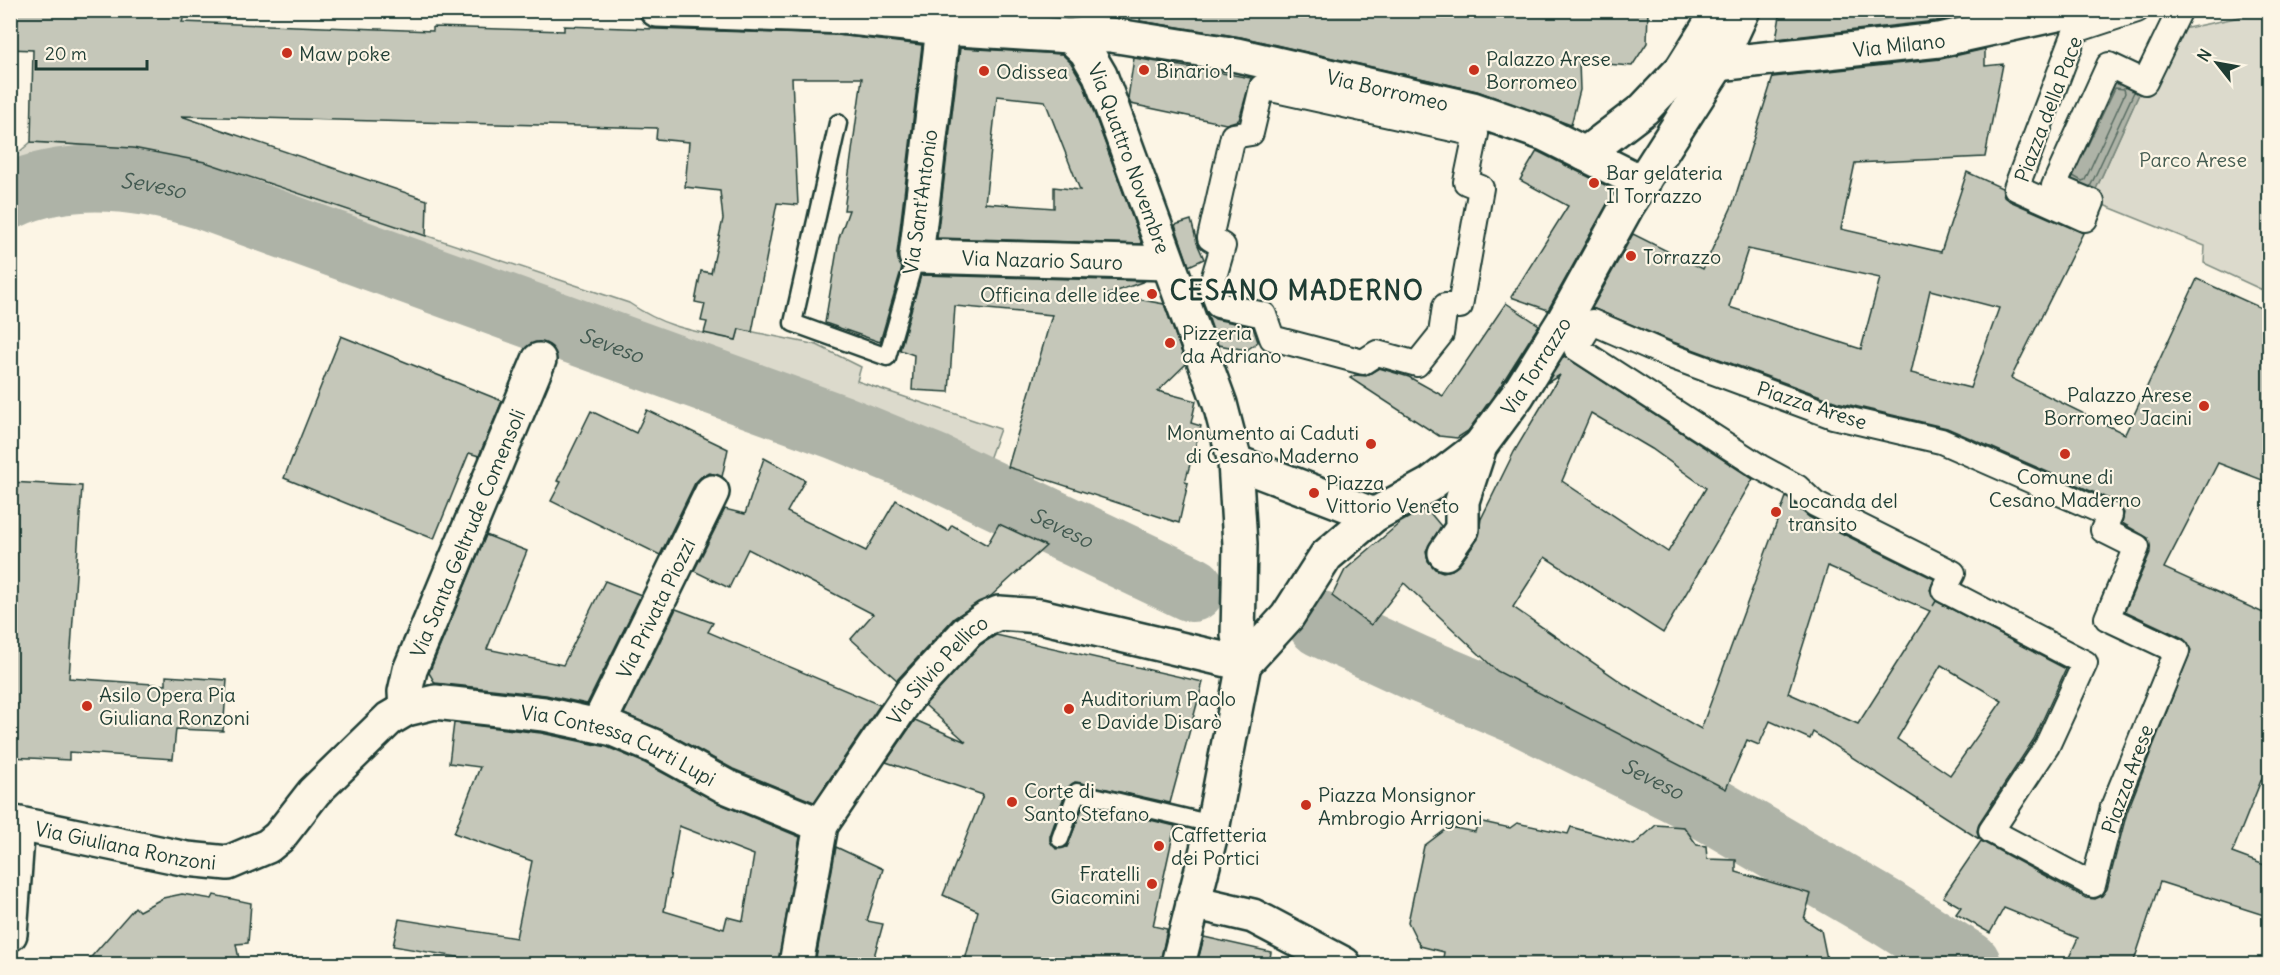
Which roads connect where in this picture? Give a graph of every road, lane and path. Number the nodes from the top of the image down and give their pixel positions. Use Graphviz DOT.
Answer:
graph roads {
  1 [pos="657,10"];
  2 [pos="1719,10"];
  3 [pos="1743,10"];
  4 [pos="2076,10"];
  5 [pos="2137,10"];
  6 [pos="2180,10"];
  7 [pos="837,14"];
  8 [pos="943,28"];
  9 [pos="1070,36"];
  10 [pos="1120,37"];
  11 [pos="1718,64"];
  12 [pos="1101,79"];
  13 [pos="837,123"];
  14 [pos="1476,134"];
  15 [pos="1585,154"];
  16 [pos="1643,183"];
  17 [pos="916,256"];
  18 [pos="1168,263"];
  19 [pos="1574,328"];
  20 [pos="539,360"];
  21 [pos="1480,446"];
  22 [pos="1235,462"];
  23 [pos="712,492"];
  24 [pos="1374,515"];
  25 [pos="1445,553"];
  26 [pos="1244,664"];
  27 [pos="406,709"];
  28 [pos="598,724"];
  29 [pos="14,823"];
  30 [pos="1212,824"];
  31 [pos="821,825"];
  32 [pos="1060,839"];
  33 [pos="1193,902"];
  34 [pos="10,934"];
  35 [pos="796,964"];
  36 [pos="1178,964"];
  37 [pos="1344,964"];
  1 -- 7 [label="street, Via Borromeo"];
  2 -- 15 [label="street"];
  3 -- 11 [label="street, Via Torrazzo"];
  4 -- 11 [label="street, Via Milano"];
  5 -- 6 [label="street, Piazza della Pace"];
  7 -- 8 [label="street, Via Borromeo"];
  8 -- 9 [label="street, Via Borromeo"];
  8 -- 17 [label="street, Via Sant'Antonio"];
  9 -- 10 [label="street, Via Borromeo"];
  9 -- 12 [label="street, Via Quattro Novembre"];
  10 -- 12 [label="street"];
  10 -- 15 [label="street, Via Borromeo"];
  11 -- 16 [label="street, Via Torrazzo"];
  12 -- 18 [label="street, Via Quattro Novembre"];
  13 -- 17 [label="lane, Via Sant'Antonio"];
  14 -- 14 [label="street"];
  15 -- 16 [label="street, Via Borromeo"];
  16 -- 19 [label="street, Via Torrazzo"];
  17 -- 18 [label="street, Via Nazario Sauro"];
  18 -- 22 [label="street, Via Quattro Novembre"];
  19 -- 19 [label="street, Piazza Arese"];
  19 -- 21 [label="street, Via Torrazzo"];
  20 -- 27 [label="street, Via Santa Geltrude Comensoli"];
  21 -- 24 [label="street"];
  21 -- 25 [label="street, Via Torrazzo"];
  22 -- 24 [label="street"];
  22 -- 26 [label="street"];
  23 -- 28 [label="street, Via Privata Piozzi"];
  24 -- 26 [label="street"];
  26 -- 30 [label="street"];
  26 -- 31 [label="street, Via Silvio Pellico"];
  27 -- 28 [label="street, Via Contessa Curti Lupi"];
  27 -- 29 [label="street, Via Giuliana Ronzoni"];
  28 -- 31 [label="street, Via Contessa Curti Lupi"];
  29 -- 34 [label="street, Via Giuliana Ronzoni"];
  30 -- 32 [label="lane"];
  30 -- 33 [label="street"];
  31 -- 35 [label="street, Via Silvio Pellico"];
  33 -- 36 [label="street"];
  33 -- 37 [label="street"];
}
